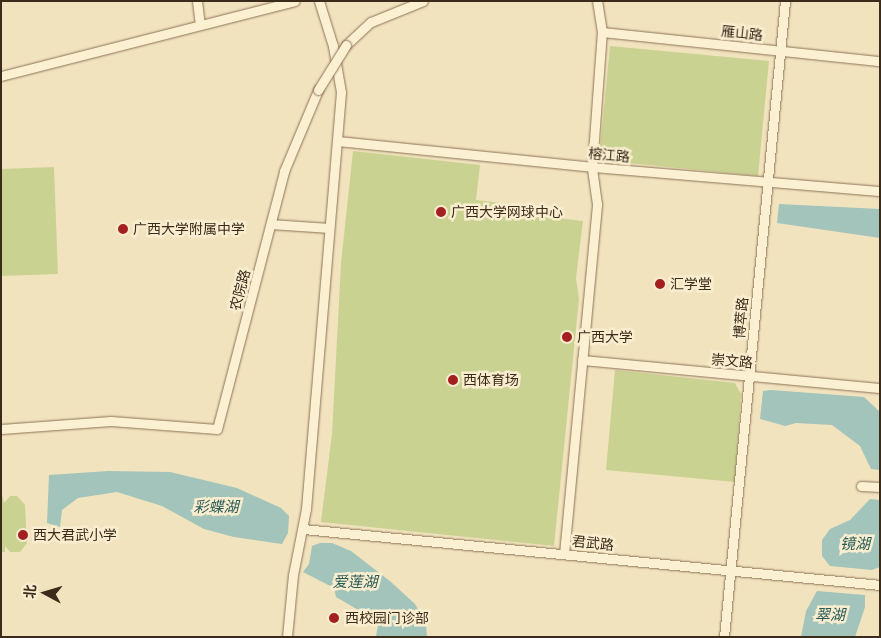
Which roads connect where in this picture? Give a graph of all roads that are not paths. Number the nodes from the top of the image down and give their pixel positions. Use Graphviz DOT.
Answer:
graph roads {
  1 [pos="198,1"];
  2 [pos="295,1"];
  3 [pos="319,1"];
  4 [pos="422,1"];
  5 [pos="597,1"];
  6 [pos="785,1"];
  7 [pos="200,24"];
  8 [pos="602,32"];
  9 [pos="780,51"];
  10 [pos="880,61"];
  11 [pos="1,76"];
  12 [pos="336,141"];
  13 [pos="592,167"];
  14 [pos="767,182"];
  15 [pos="880,191"];
  16 [pos="271,224"];
  17 [pos="329,228"];
  18 [pos="582,360"];
  19 [pos="750,376"];
  20 [pos="880,388"];
  21 [pos="1,429"];
  22 [pos="861,486"];
  23 [pos="880,487"];
  24 [pos="303,529"];
  25 [pos="564,554"];
  26 [pos="732,570"];
  27 [pos="880,584"];
  28 [pos="287,637"];
  29 [pos="724,637"];
  1 -- 7 [label="street"];
  2 -- 7 [label="street"];
  3 -- 12 [label="street"];
  4 -- 16 [label="street, 农院路, bridge"];
  5 -- 8 [label="street"];
  6 -- 9 [label="street, 博萃路"];
  7 -- 11 [label="street"];
  8 -- 9 [label="street, 雁山路"];
  8 -- 13 [label="street"];
  9 -- 10 [label="street, 雁山路"];
  9 -- 14 [label="street, 博萃路"];
  12 -- 13 [label="street, 榕江路"];
  12 -- 17 [label="street"];
  13 -- 14 [label="street, 榕江路"];
  13 -- 18 [label="street"];
  14 -- 15 [label="street, 榕江路"];
  14 -- 19 [label="street, 博萃路"];
  16 -- 17 [label="street"];
  16 -- 21 [label="street, 农院路"];
  17 -- 24 [label="street"];
  18 -- 19 [label="street, 崇文路"];
  18 -- 25 [label="street"];
  19 -- 20 [label="street, 崇文路"];
  19 -- 26 [label="street, 博萃路"];
  22 -- 23 [label="street"];
  24 -- 25 [label="street, 君武路"];
  24 -- 28 [label="street"];
  25 -- 26 [label="street, 君武路"];
  26 -- 27 [label="street, 君武路"];
  26 -- 29 [label="street, 博萃路"];
}
